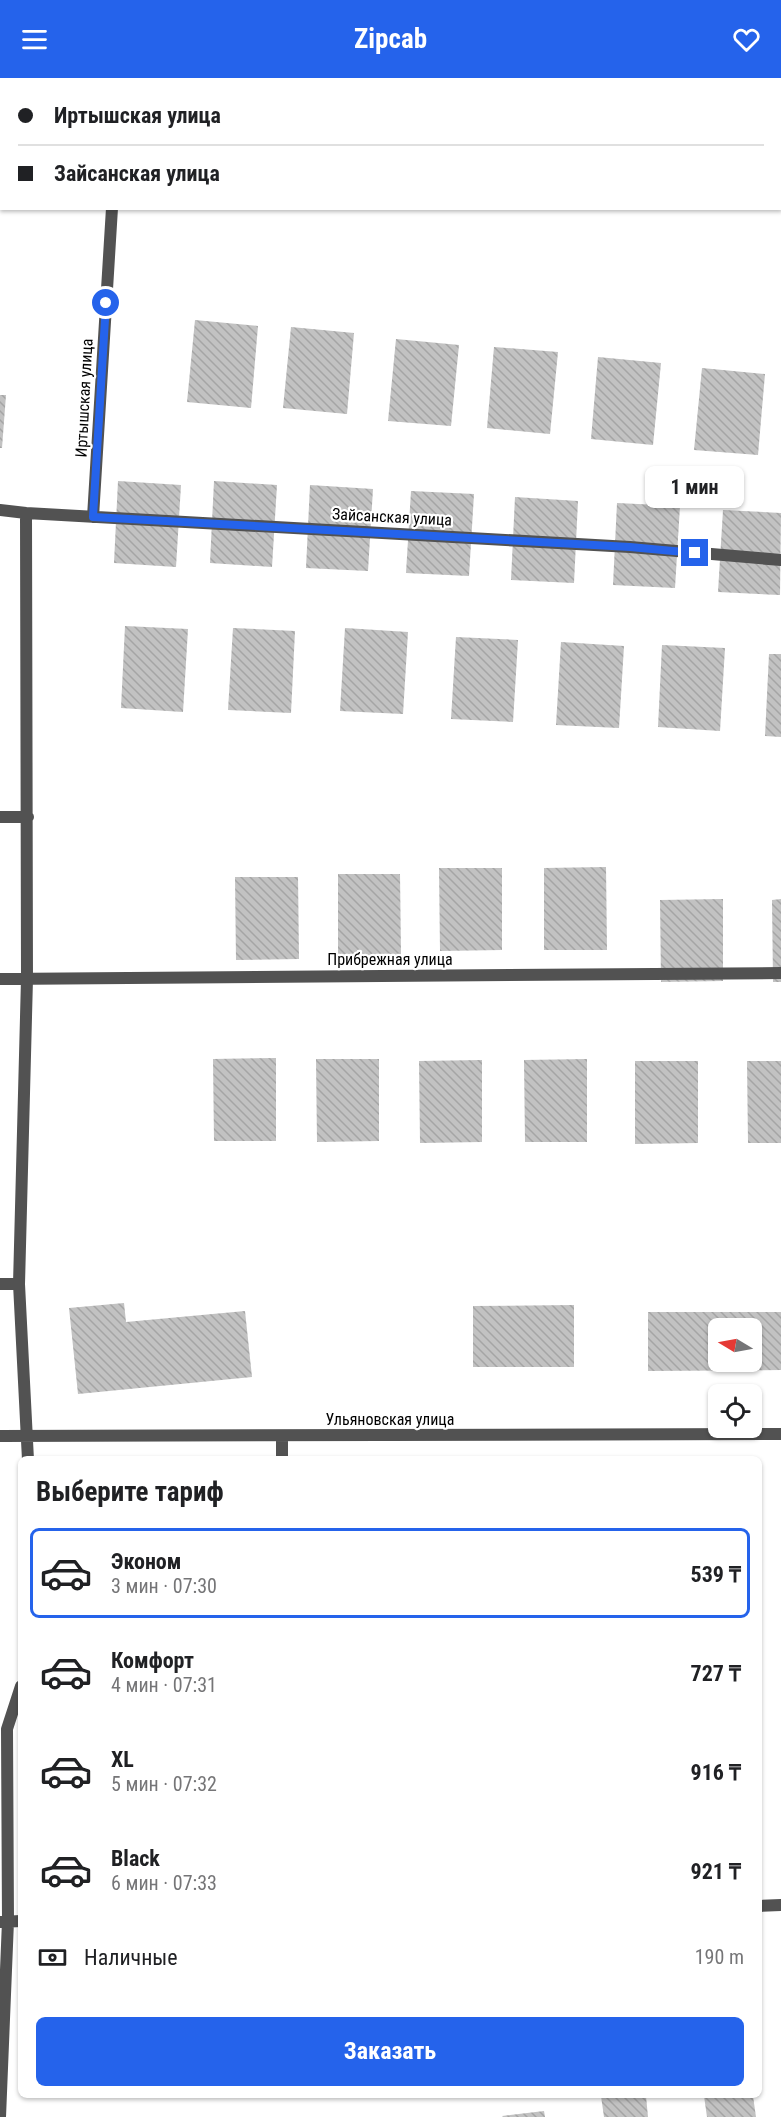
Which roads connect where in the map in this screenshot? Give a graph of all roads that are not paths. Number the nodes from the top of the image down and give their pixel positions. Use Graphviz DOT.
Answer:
graph roads {
  1 [pos="112,210"];
  2 [pos="0,510"];
  3 [pos="26,513"];
  4 [pos="93,517"];
  5 [pos="781,560"];
  6 [pos="0,817"];
  7 [pos="28,817"];
  8 [pos="781,973"];
  9 [pos="0,979"];
  10 [pos="27,979"];
  11 [pos="0,1284"];
  12 [pos="19,1284"];
  13 [pos="781,1434"];
  14 [pos="0,1436"];
  15 [pos="27,1436"];
  16 [pos="282,1436"];
  17 [pos="28,1456"];
  18 [pos="282,1456"];
  19 [pos="18,1693"];
  20 [pos="3,1729"];
  21 [pos="781,1905"];
  22 [pos="762,1906"];
  23 [pos="10,1921"];
  24 [pos="0,2117"];
  1 -- 4 [label="street, Иртышская улица"];
  2 -- 3 [label="street, Зайсанская улица"];
  3 -- 4 [label="street, Зайсанская улица"];
  3 -- 7 [label="street"];
  4 -- 5 [label="street, Зайсанская улица"];
  6 -- 7 [label="street"];
  7 -- 10 [label="street"];
  8 -- 10 [label="street, Прибрежная улица"];
  9 -- 10 [label="street, Прибрежная улица"];
  10 -- 12 [label="street"];
  11 -- 12 [label="street"];
  12 -- 15 [label="street"];
  13 -- 16 [label="street, Ульяновская улица"];
  14 -- 15 [label="street, Ульяновская улица"];
  15 -- 16 [label="street, Ульяновская улица"];
  15 -- 17 [label="street"];
  16 -- 18 [label="street"];
  19 -- 20 [label="street"];
  20 -- 23 [label="street"];
  21 -- 22 [label="street"];
  23 -- 24 [label="street"];
}
